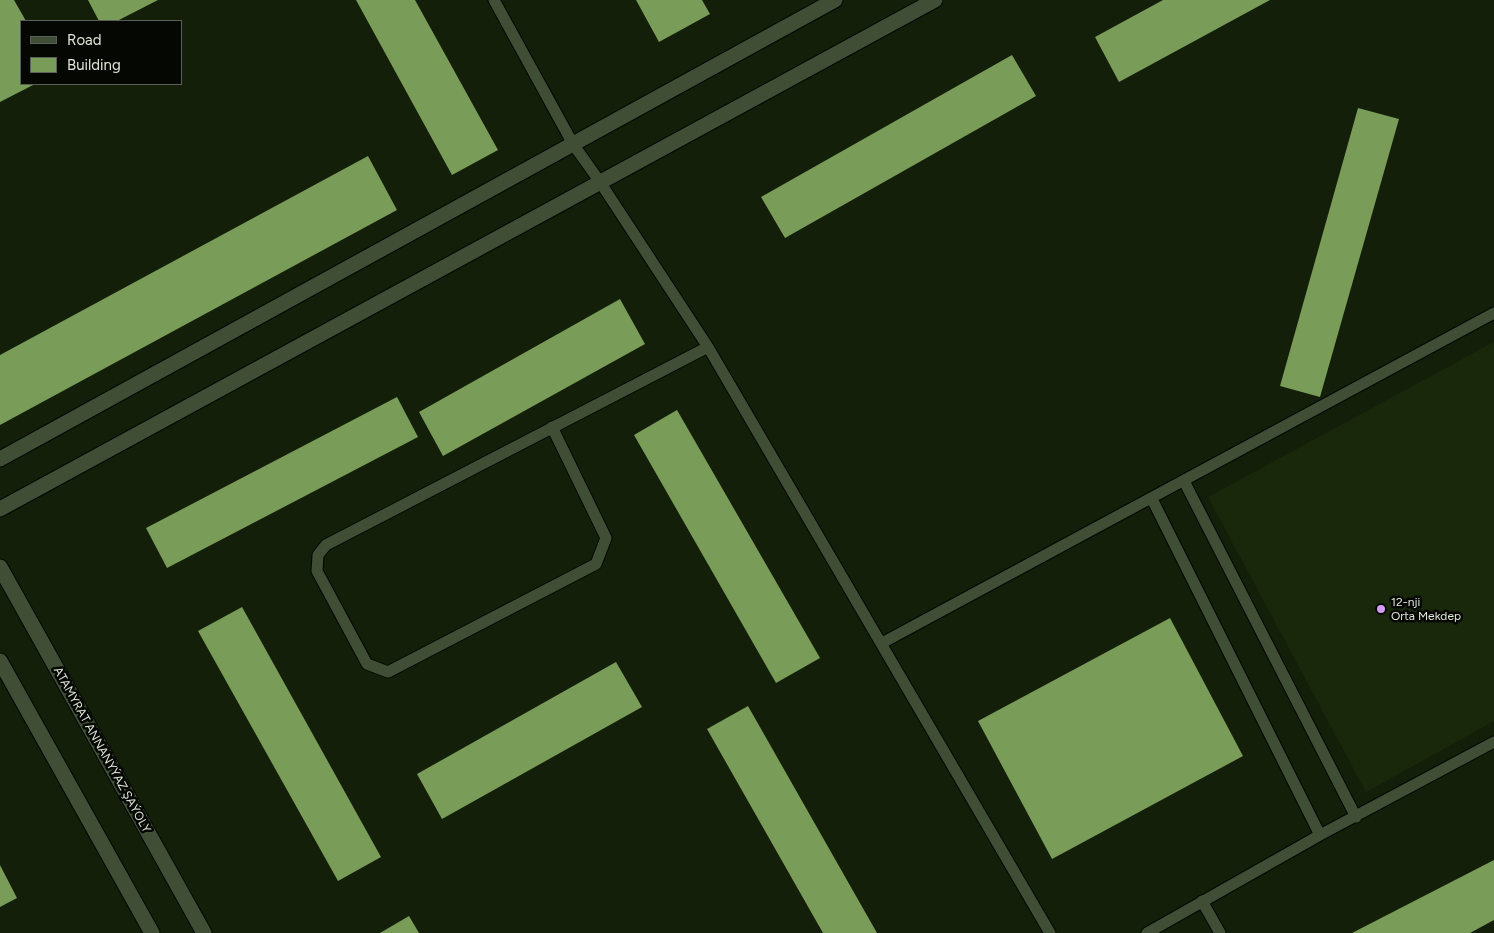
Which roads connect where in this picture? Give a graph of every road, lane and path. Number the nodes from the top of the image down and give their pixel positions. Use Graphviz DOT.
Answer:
graph roads {
  1 [pos="494,0"];
  2 [pos="835,0"];
  3 [pos="935,0"];
  4 [pos="573,144"];
  5 [pos="600,182"];
  6 [pos="1494,313"];
  7 [pos="708,347"];
  8 [pos="552,428"];
  9 [pos="0,459"];
  10 [pos="1184,480"];
  11 [pos="1152,499"];
  12 [pos="0,509"];
  13 [pos="0,567"];
  14 [pos="882,643"];
  15 [pos="0,661"];
  16 [pos="1494,742"];
  17 [pos="1356,817"];
  18 [pos="1320,835"];
  19 [pos="1202,901"];
  20 [pos="152,933"];
  21 [pos="204,933"];
  22 [pos="1050,933"];
  23 [pos="1147,933"];
  24 [pos="1220,933"];
  1 -- 4 [label="lane"];
  2 -- 4 [label="street"];
  3 -- 5 [label="street"];
  4 -- 5 [label="lane"];
  4 -- 9 [label="street"];
  5 -- 7 [label="lane"];
  5 -- 12 [label="street"];
  6 -- 10 [label="lane"];
  7 -- 8 [label="lane"];
  7 -- 14 [label="lane"];
  8 -- 8 [label="lane"];
  10 -- 11 [label="lane"];
  10 -- 17 [label="lane"];
  11 -- 14 [label="lane"];
  11 -- 18 [label="lane"];
  13 -- 21 [label="street, ATAMYRAT ANNANYÝAZ ŞAÝOLY"];
  14 -- 22 [label="lane"];
  15 -- 20 [label="street"];
  16 -- 17 [label="lane"];
  17 -- 18 [label="lane"];
  18 -- 19 [label="lane"];
  19 -- 23 [label="lane"];
  19 -- 24 [label="lane"];
}
